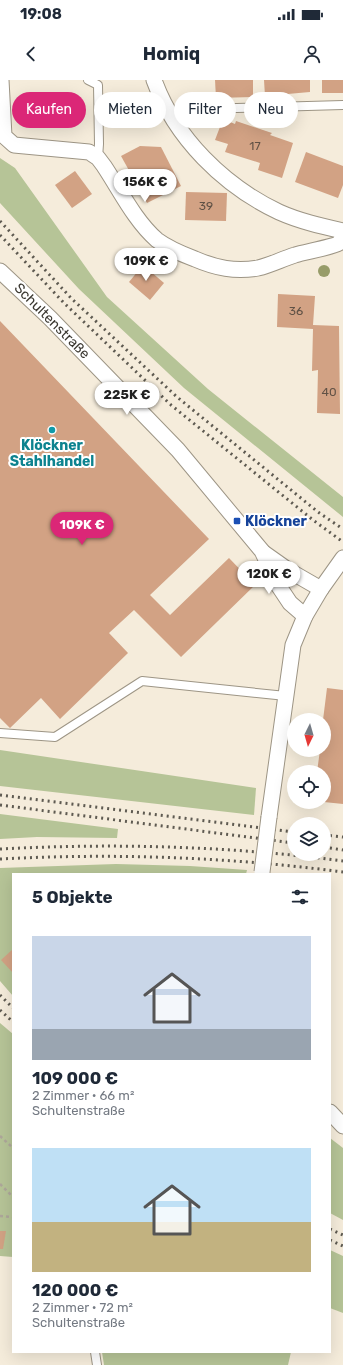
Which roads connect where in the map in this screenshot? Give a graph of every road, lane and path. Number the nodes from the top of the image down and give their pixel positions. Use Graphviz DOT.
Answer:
graph roads {
  1 [pos="1,80"];
  2 [pos="88,80"];
  3 [pos="154,80"];
  4 [pos="343,105"];
  5 [pos="173,119"];
  6 [pos="98,158"];
  7 [pos="343,231"];
  8 [pos="343,234"];
  9 [pos="0,270"];
  10 [pos="262,551"];
  11 [pos="343,558"];
  12 [pos="321,588"];
  13 [pos="305,616"];
  14 [pos="286,696"];
  15 [pos="0,733"];
  16 [pos="262,873"];
  17 [pos="331,1113"];
  18 [pos="343,1126"];
  19 [pos="0,1136"];
  20 [pos="12,1147"];
  21 [pos="0,1184"];
  22 [pos="12,1196"];
  23 [pos="0,1216"];
  24 [pos="12,1217"];
  25 [pos="95,1353"];
  26 [pos="96,1365"];
  1 -- 6 [label="street"];
  2 -- 6 [label="lane"];
  3 -- 5 [label="street"];
  4 -- 5 [label="lane"];
  5 -- 7 [label="street"];
  6 -- 8 [label="street"];
  9 -- 10 [label="street, Schultenstraße"];
  10 -- 12 [label="street, Schultenstraße"];
  10 -- 13 [label="street, Schultenstraße"];
  11 -- 12 [label="street"];
  12 -- 13 [label="street"];
  13 -- 14 [label="street"];
  14 -- 15 [label="lane"];
  14 -- 16 [label="street, bridge"];
  17 -- 18 [label="street"];
  19 -- 20 [label="path"];
  21 -- 22 [label="path"];
  23 -- 24 [label="path"];
  25 -- 26 [label="lane"];
}
